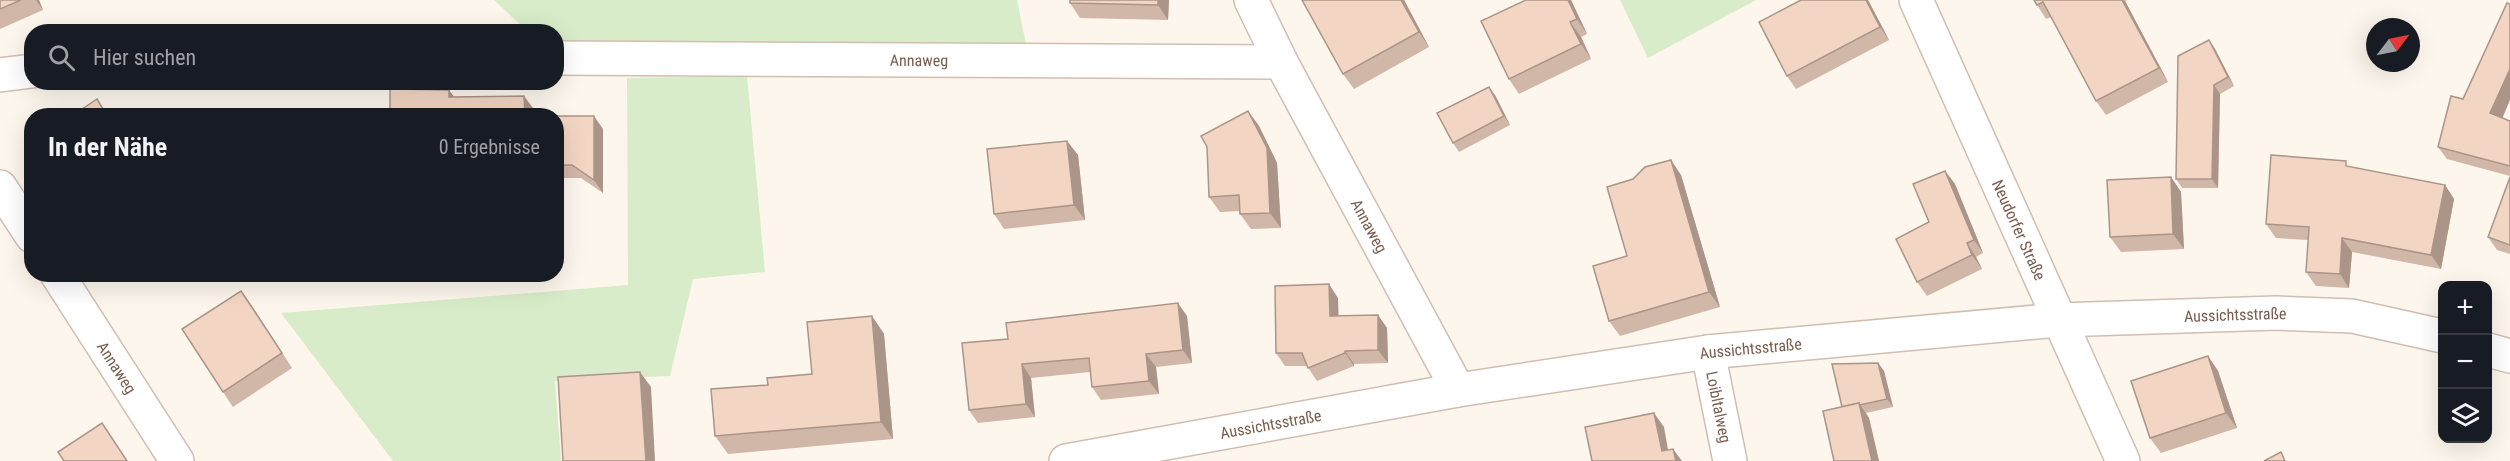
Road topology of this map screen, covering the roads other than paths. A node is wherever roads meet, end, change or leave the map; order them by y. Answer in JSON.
{"nodes":[{"id":1,"x":1251,"y":0,"type":"edge"},
{"id":2,"x":1916,"y":0,"type":"edge"},
{"id":3,"x":564,"y":58,"type":"edge"},
{"id":4,"x":1281,"y":62,"type":"junction"},
{"id":5,"x":24,"y":72,"type":"edge"},
{"id":6,"x":0,"y":75,"type":"edge"},
{"id":7,"x":0,"y":187,"type":"edge"},
{"id":8,"x":24,"y":224,"type":"edge"},
{"id":9,"x":62,"y":282,"type":"edge"},
{"id":10,"x":2058,"y":320,"type":"junction"},
{"id":11,"x":2438,"y":335,"type":"edge"},
{"id":12,"x":2492,"y":351,"type":"edge"},
{"id":13,"x":1708,"y":352,"type":"junction"},
{"id":14,"x":2510,"y":356,"type":"edge"},
{"id":15,"x":1458,"y":390,"type":"junction"},
{"id":16,"x":1157,"y":454,"type":"edge"},
{"id":17,"x":177,"y":461,"type":"edge"},
{"id":18,"x":1066,"y":461,"type":"edge"},
{"id":19,"x":1730,"y":461,"type":"edge"},
{"id":20,"x":2122,"y":461,"type":"edge"}],
"edges":[{"from":1,"to":4,"type":"street","name":"Annaweg"},
{"from":2,"to":10,"type":"street","name":"Neudorfer Straße"},
{"from":3,"to":4,"type":"street","name":"Annaweg"},
{"from":4,"to":15,"type":"street","name":"Annaweg"},
{"from":5,"to":6,"type":"street"},
{"from":7,"to":8,"type":"street"},
{"from":9,"to":17,"type":"street","name":"Annaweg"},
{"from":10,"to":11,"type":"street","name":"Aussichtsstraße"},
{"from":10,"to":13,"type":"street","name":"Aussichtsstraße"},
{"from":10,"to":20,"type":"street","name":"Neudorfer Straße"},
{"from":12,"to":14,"type":"street"},
{"from":13,"to":15,"type":"street","name":"Aussichtsstraße"},
{"from":13,"to":19,"type":"street","name":"Loibltalweg"},
{"from":15,"to":16,"type":"street","name":"Aussichtsstraße"},
{"from":16,"to":18,"type":"street","name":"Aussichtsstraße"}]}
